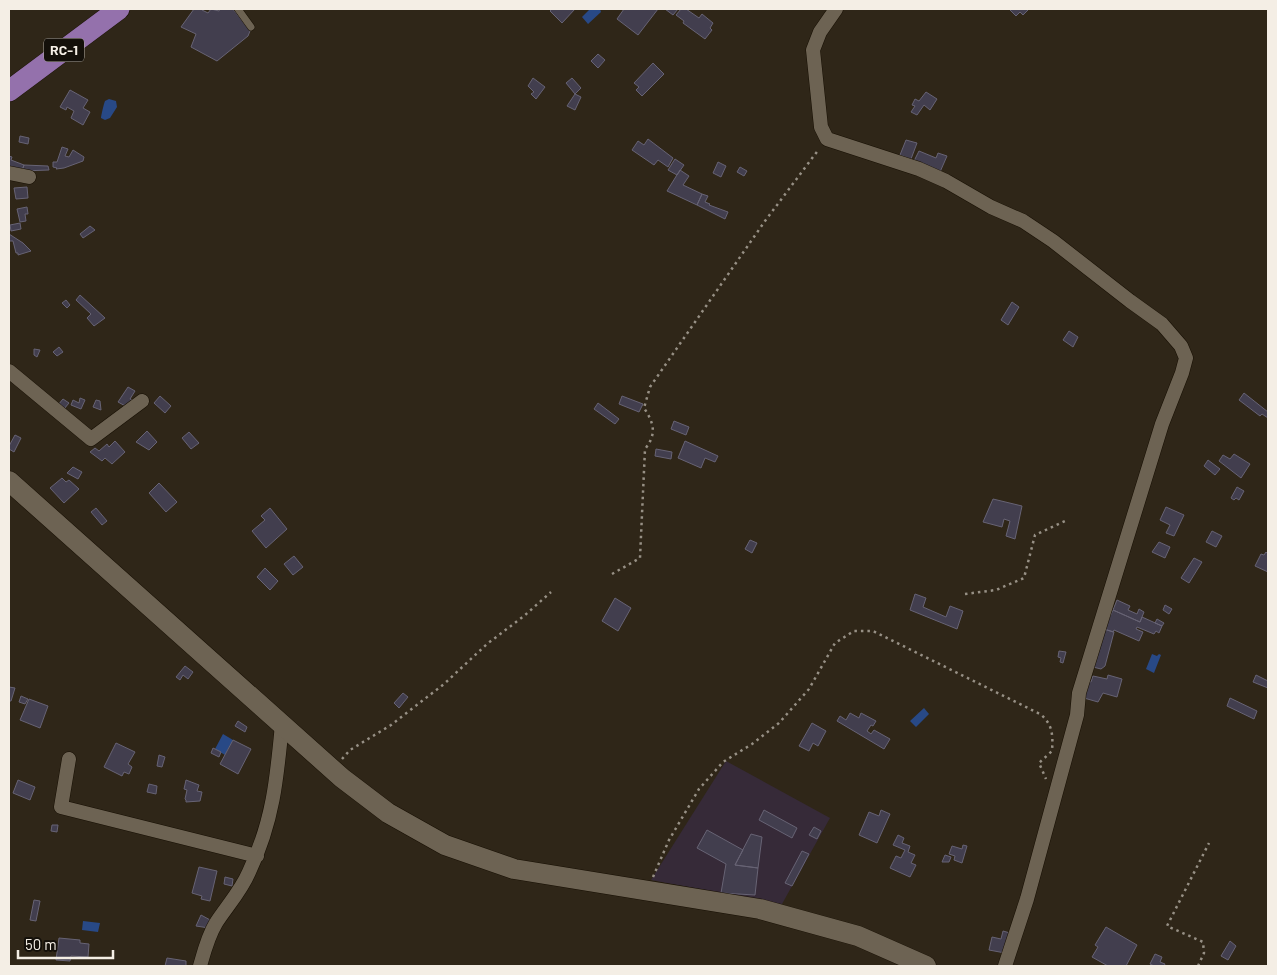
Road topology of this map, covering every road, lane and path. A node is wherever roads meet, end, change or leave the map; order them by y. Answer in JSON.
{"nodes":[{"id":1,"x":119,"y":9,"type":"edge"},
{"id":2,"x":238,"y":9,"type":"edge"},
{"id":3,"x":836,"y":9,"type":"edge"},
{"id":4,"x":251,"y":27,"type":"dead end"},
{"id":5,"x":9,"y":91,"type":"edge"},
{"id":6,"x":827,"y":139,"type":"junction"},
{"id":7,"x":9,"y":173,"type":"edge"},
{"id":8,"x":29,"y":177,"type":"dead end"},
{"id":9,"x":9,"y":371,"type":"edge"},
{"id":10,"x":142,"y":401,"type":"dead end"},
{"id":11,"x":9,"y":481,"type":"edge"},
{"id":12,"x":1064,"y":521,"type":"dead end"},
{"id":13,"x":612,"y":574,"type":"dead end"},
{"id":14,"x":551,"y":592,"type":"dead end"},
{"id":15,"x":965,"y":594,"type":"dead end"},
{"id":16,"x":282,"y":724,"type":"junction"},
{"id":17,"x":69,"y":759,"type":"dead end"},
{"id":18,"x":332,"y":769,"type":"junction"},
{"id":19,"x":1054,"y":798,"type":"junction"},
{"id":20,"x":1208,"y":843,"type":"dead end"},
{"id":21,"x":256,"y":856,"type":"junction"},
{"id":22,"x":647,"y":891,"type":"junction"},
{"id":23,"x":200,"y":966,"type":"edge"},
{"id":24,"x":926,"y":966,"type":"edge"},
{"id":25,"x":1005,"y":966,"type":"edge"},
{"id":26,"x":1198,"y":966,"type":"edge"}],
"edges":[{"from":1,"to":5,"type":"main road","number":"RC-1"},
{"from":2,"to":4,"type":"lane"},
{"from":3,"to":6,"type":"street"},
{"from":6,"to":13,"type":"path"},
{"from":6,"to":19,"type":"street"},
{"from":7,"to":8,"type":"street"},
{"from":9,"to":10,"type":"street"},
{"from":11,"to":16,"type":"street"},
{"from":12,"to":15,"type":"path"},
{"from":14,"to":18,"type":"path"},
{"from":16,"to":18,"type":"street"},
{"from":16,"to":21,"type":"street"},
{"from":17,"to":21,"type":"street"},
{"from":18,"to":22,"type":"street"},
{"from":19,"to":22,"type":"path"},
{"from":19,"to":25,"type":"street"},
{"from":20,"to":26,"type":"path"},
{"from":21,"to":23,"type":"street"},
{"from":22,"to":24,"type":"street"}]}
